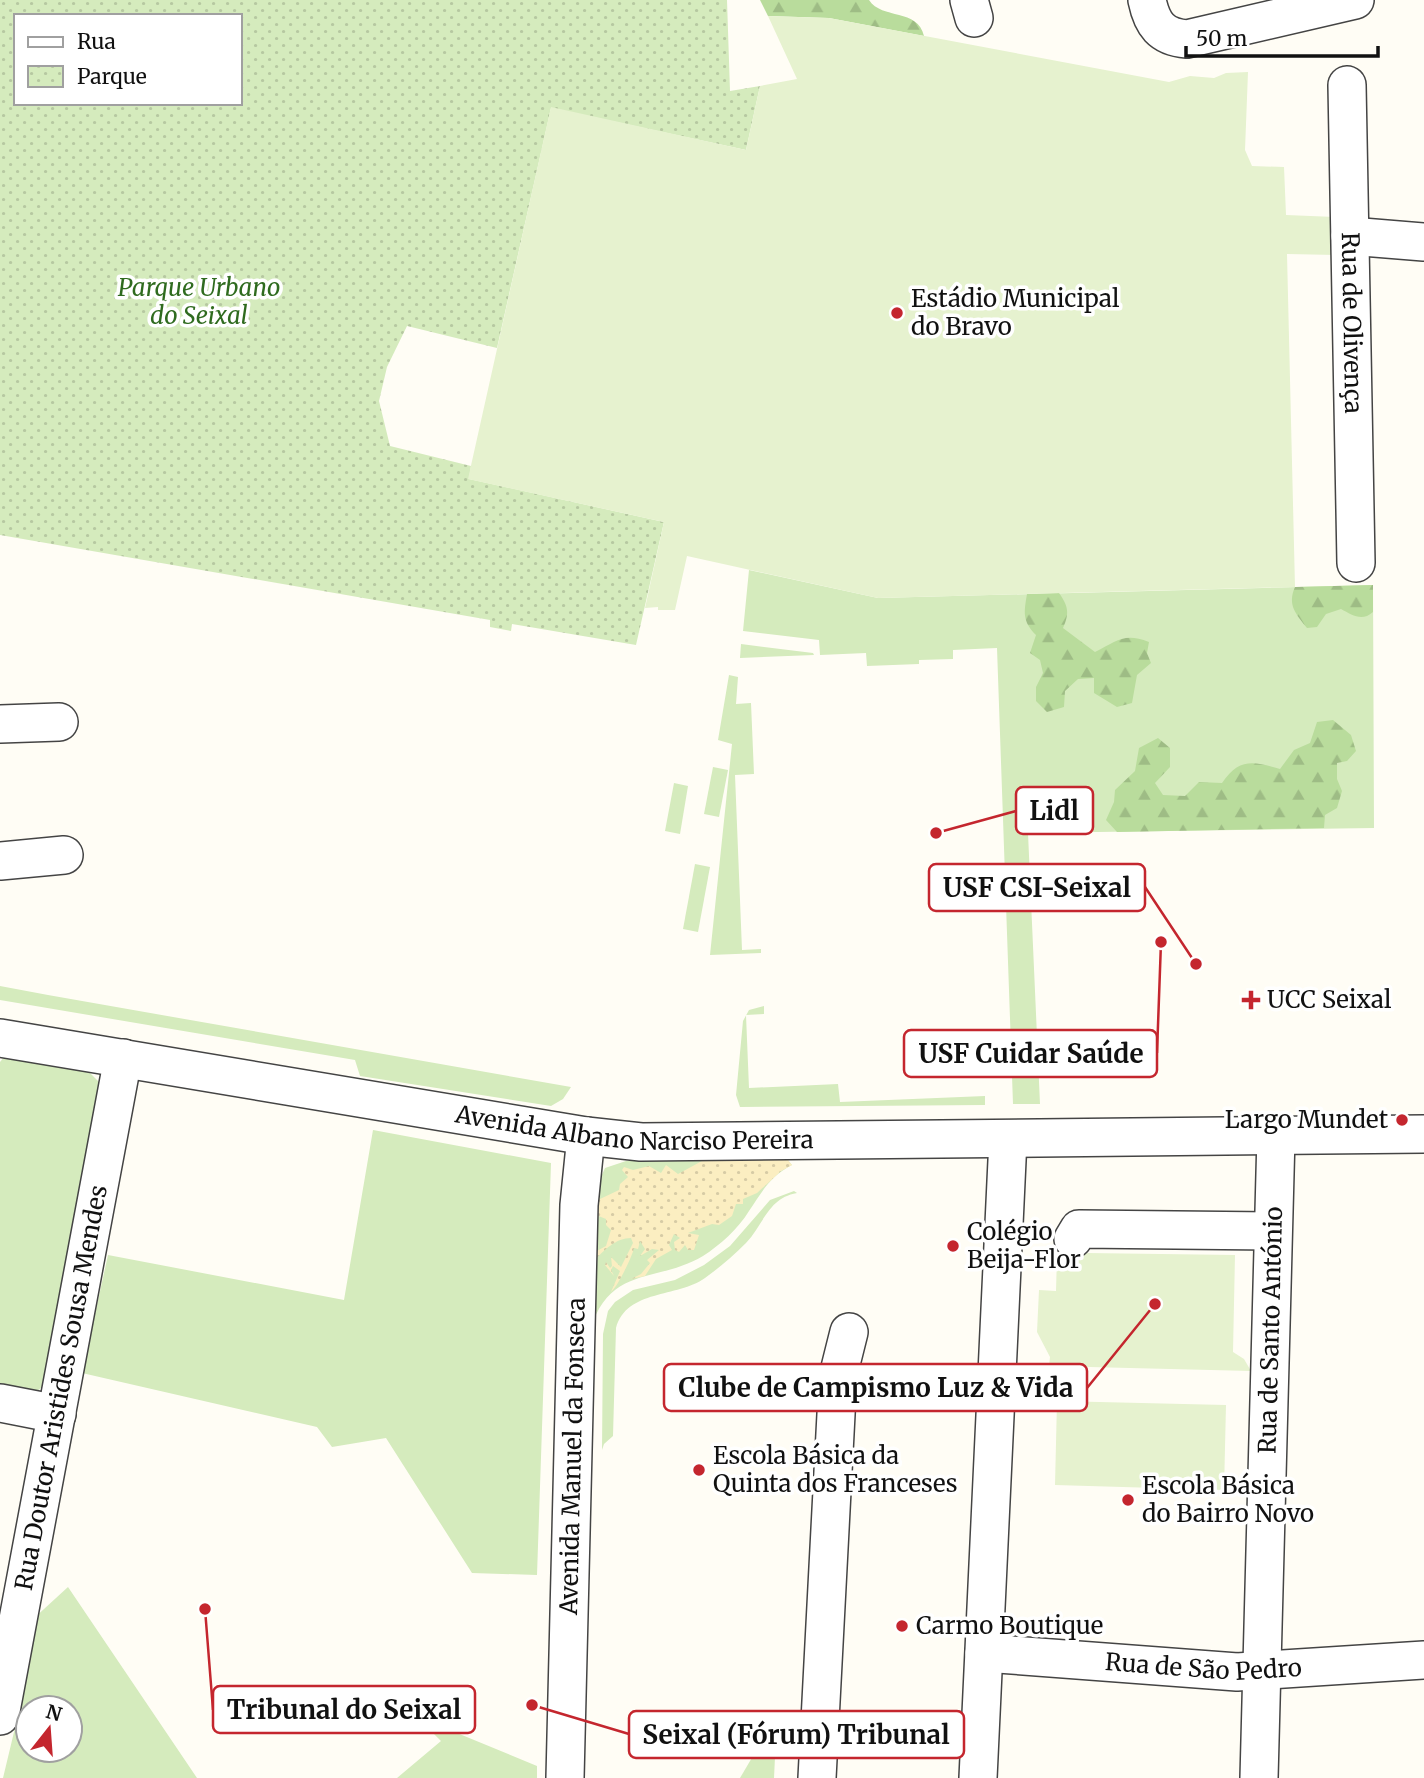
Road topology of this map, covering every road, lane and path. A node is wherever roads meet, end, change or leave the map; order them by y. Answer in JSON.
{"nodes":[{"id":1,"x":1147,"y":0,"type":"edge"},
{"id":2,"x":1354,"y":0,"type":"edge"},
{"id":3,"x":1347,"y":85,"type":"dead end"},
{"id":4,"x":1350,"y":236,"type":"junction"},
{"id":5,"x":1424,"y":242,"type":"edge"},
{"id":6,"x":1356,"y":563,"type":"dead end"},
{"id":7,"x":59,"y":722,"type":"dead end"},
{"id":8,"x":0,"y":724,"type":"edge"},
{"id":9,"x":64,"y":855,"type":"dead end"},
{"id":10,"x":0,"y":861,"type":"edge"},
{"id":11,"x":0,"y":1038,"type":"edge"},
{"id":12,"x":123,"y":1058,"type":"junction"},
{"id":13,"x":1424,"y":1134,"type":"edge"},
{"id":14,"x":586,"y":1136,"type":"junction"},
{"id":15,"x":1276,"y":1136,"type":"junction"},
{"id":16,"x":1008,"y":1139,"type":"junction"},
{"id":17,"x":1272,"y":1231,"type":"junction"},
{"id":18,"x":1073,"y":1239,"type":"dead end"},
{"id":19,"x":849,"y":1332,"type":"dead end"},
{"id":20,"x":0,"y":1403,"type":"edge"},
{"id":21,"x":57,"y":1414,"type":"junction"},
{"id":22,"x":984,"y":1653,"type":"junction"},
{"id":23,"x":1424,"y":1660,"type":"edge"},
{"id":24,"x":1261,"y":1671,"type":"junction"},
{"id":25,"x":0,"y":1716,"type":"edge"},
{"id":26,"x":565,"y":1778,"type":"edge"},
{"id":27,"x":817,"y":1778,"type":"edge"},
{"id":28,"x":978,"y":1778,"type":"edge"},
{"id":29,"x":1259,"y":1778,"type":"edge"}],
"edges":[{"from":1,"to":2,"type":"street"},
{"from":3,"to":4,"type":"street","name":"Rua de Olivença"},
{"from":4,"to":5,"type":"street"},
{"from":4,"to":6,"type":"street","name":"Rua de Olivença"},
{"from":7,"to":8,"type":"street"},
{"from":9,"to":10,"type":"street"},
{"from":11,"to":12,"type":"street","name":"Avenida Albano Narciso Pereira"},
{"from":12,"to":14,"type":"street","name":"Avenida Albano Narciso Pereira"},
{"from":12,"to":21,"type":"street","name":"Rua Doutor Aristides Sousa Mendes"},
{"from":13,"to":15,"type":"street","name":"Avenida Albano Narciso Pereira"},
{"from":14,"to":16,"type":"street","name":"Avenida Albano Narciso Pereira"},
{"from":14,"to":26,"type":"street","name":"Avenida Manuel da Fonseca"},
{"from":15,"to":16,"type":"street","name":"Avenida Albano Narciso Pereira"},
{"from":15,"to":17,"type":"street","name":"Rua de Santo António"},
{"from":16,"to":22,"type":"street"},
{"from":17,"to":18,"type":"street"},
{"from":17,"to":24,"type":"street","name":"Rua de Santo António"},
{"from":19,"to":27,"type":"street"},
{"from":20,"to":21,"type":"street"},
{"from":21,"to":25,"type":"street","name":"Rua Doutor Aristides Sousa Mendes"},
{"from":22,"to":24,"type":"street","name":"Rua de São Pedro"},
{"from":22,"to":28,"type":"street"},
{"from":23,"to":24,"type":"street","name":"Rua de São Pedro"},
{"from":24,"to":29,"type":"street","name":"Rua de Santo António"}]}
